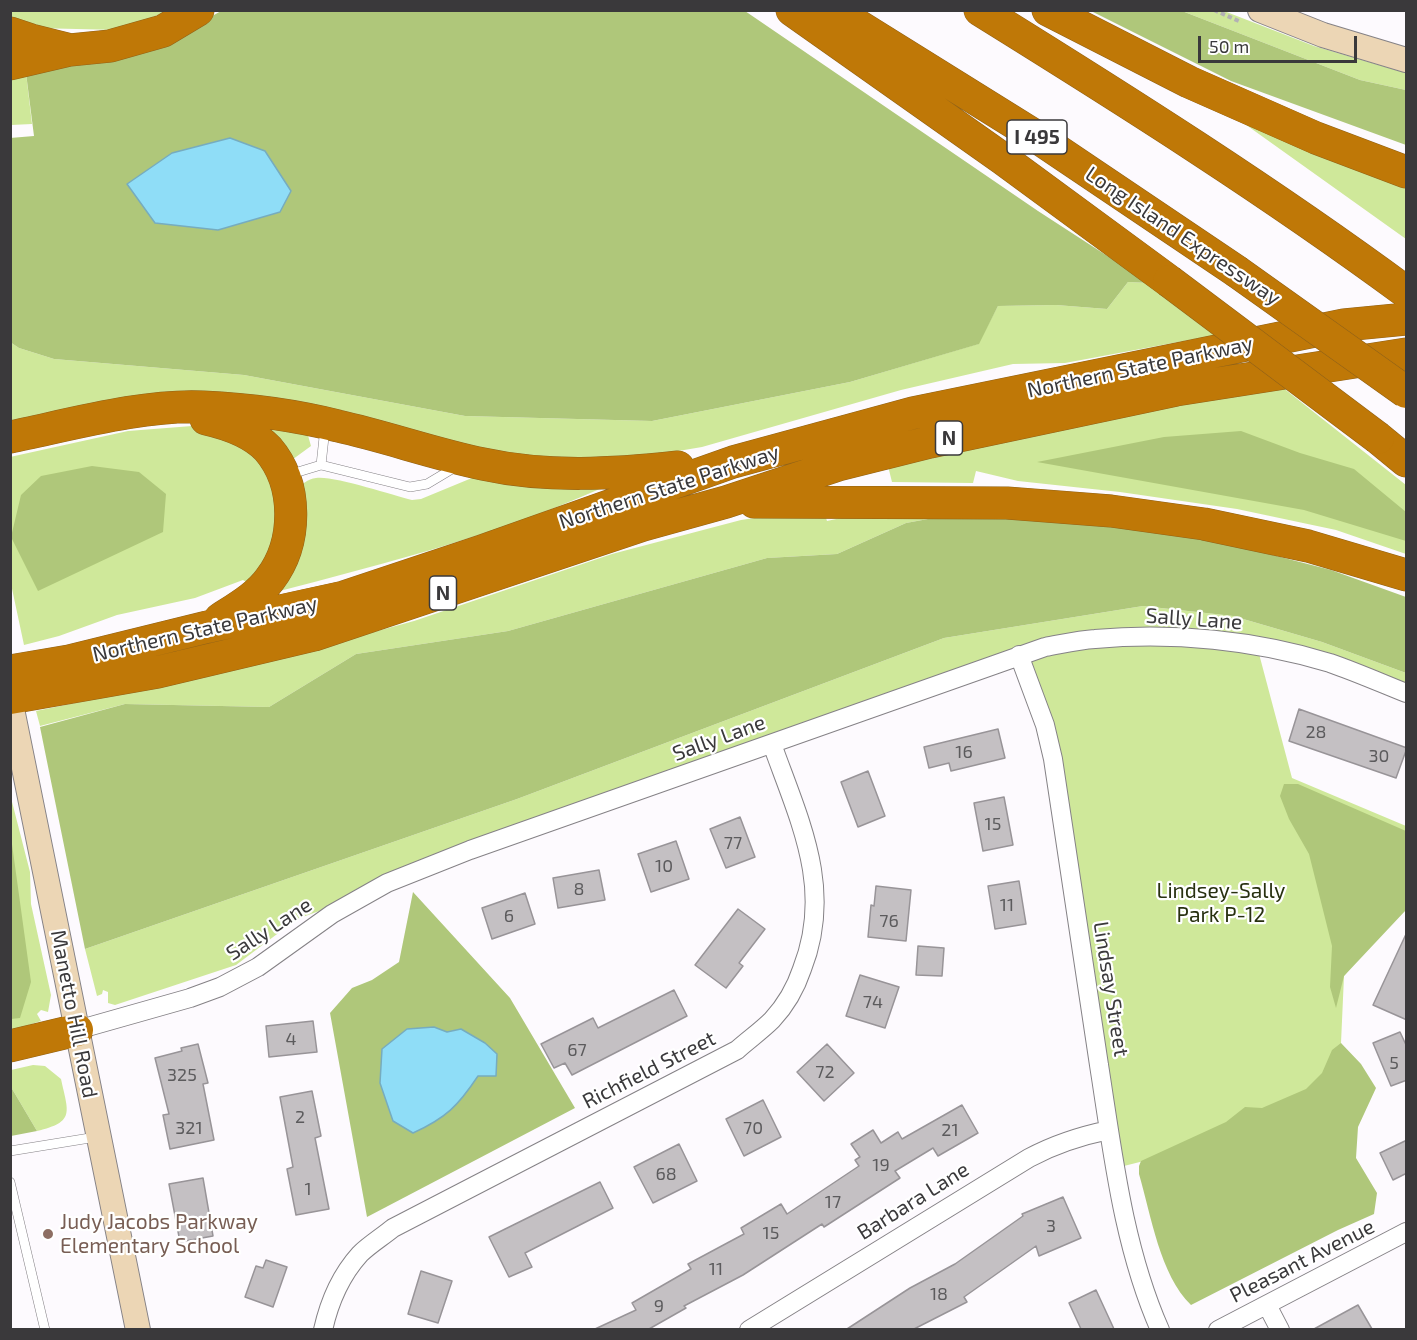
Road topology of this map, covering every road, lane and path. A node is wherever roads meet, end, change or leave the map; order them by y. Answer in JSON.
{"nodes":[{"id":1,"x":198,"y":10,"type":"edge"},
{"id":2,"x":792,"y":10,"type":"edge"},
{"id":3,"x":833,"y":10,"type":"edge"},
{"id":4,"x":980,"y":10,"type":"edge"},
{"id":5,"x":1048,"y":10,"type":"edge"},
{"id":6,"x":1260,"y":10,"type":"edge"},
{"id":7,"x":10,"y":33,"type":"edge"},
{"id":8,"x":70,"y":50,"type":"junction"},
{"id":9,"x":1407,"y":60,"type":"edge"},
{"id":10,"x":10,"y":64,"type":"edge"},
{"id":11,"x":1407,"y":172,"type":"edge"},
{"id":12,"x":1407,"y":292,"type":"edge"},
{"id":13,"x":1407,"y":319,"type":"edge"},
{"id":14,"x":1407,"y":354,"type":"edge"},
{"id":15,"x":1407,"y":392,"type":"edge"},
{"id":16,"x":326,"y":423,"type":"junction"},
{"id":17,"x":10,"y":437,"type":"edge"},
{"id":18,"x":10,"y":448,"type":"edge"},
{"id":19,"x":467,"y":460,"type":"junction"},
{"id":20,"x":1407,"y":461,"type":"edge"},
{"id":21,"x":733,"y":462,"type":"junction"},
{"id":22,"x":321,"y":465,"type":"junction"},
{"id":23,"x":283,"y":476,"type":"junction"},
{"id":24,"x":726,"y":502,"type":"junction"},
{"id":25,"x":1407,"y":575,"type":"edge"},
{"id":26,"x":207,"y":627,"type":"junction"},
{"id":27,"x":1019,"y":655,"type":"junction"},
{"id":28,"x":10,"y":671,"type":"edge"},
{"id":29,"x":1407,"y":693,"type":"edge"},
{"id":30,"x":10,"y":699,"type":"edge"},
{"id":31,"x":772,"y":744,"type":"junction"},
{"id":32,"x":77,"y":1030,"type":"junction"},
{"id":33,"x":10,"y":1046,"type":"edge"},
{"id":34,"x":1109,"y":1131,"type":"junction"},
{"id":35,"x":99,"y":1137,"type":"junction"},
{"id":36,"x":10,"y":1151,"type":"edge"},
{"id":37,"x":10,"y":1182,"type":"edge"},
{"id":38,"x":1407,"y":1232,"type":"edge"},
{"id":39,"x":1267,"y":1305,"type":"junction"},
{"id":40,"x":45,"y":1329,"type":"edge"},
{"id":41,"x":138,"y":1329,"type":"edge"},
{"id":42,"x":323,"y":1329,"type":"edge"},
{"id":43,"x":749,"y":1329,"type":"edge"},
{"id":44,"x":1160,"y":1329,"type":"edge"},
{"id":45,"x":1218,"y":1329,"type":"edge"},
{"id":46,"x":1280,"y":1329,"type":"edge"}],
"edges":[{"from":1,"to":8,"type":"highway"},
{"from":2,"to":20,"type":"highway","bridge":true},
{"from":3,"to":15,"type":"highway","name":"Long Island Expressway","number":"I 495","bridge":true},
{"from":4,"to":12,"type":"highway"},
{"from":5,"to":11,"type":"highway"},
{"from":6,"to":9,"type":"main road"},
{"from":7,"to":8,"type":"highway"},
{"from":8,"to":10,"type":"highway"},
{"from":13,"to":21,"type":"highway","name":"Northern State Parkway","number":"N"},
{"from":14,"to":24,"type":"highway","name":"Northern State Parkway","number":"N"},
{"from":16,"to":17,"type":"highway"},
{"from":16,"to":19,"type":"highway"},
{"from":16,"to":22,"type":"lane"},
{"from":18,"to":23,"type":"highway"},
{"from":19,"to":21,"type":"highway"},
{"from":19,"to":22,"type":"lane"},
{"from":21,"to":26,"type":"highway","name":"Northern State Parkway","number":"N"},
{"from":22,"to":23,"type":"lane"},
{"from":23,"to":26,"type":"highway"},
{"from":24,"to":25,"type":"highway"},
{"from":24,"to":30,"type":"highway","name":"Northern State Parkway","number":"N"},
{"from":26,"to":28,"type":"highway","name":"Northern State Parkway","number":"N"},
{"from":27,"to":29,"type":"street","name":"Sally Lane"},
{"from":27,"to":31,"type":"street","name":"Sally Lane"},
{"from":27,"to":34,"type":"street","name":"Lindsay Street"},
{"from":30,"to":32,"type":"main road","name":"Manetto Hill Road"},
{"from":31,"to":32,"type":"street","name":"Sally Lane"},
{"from":31,"to":42,"type":"street","name":"Richfield Street"},
{"from":32,"to":33,"type":"highway"},
{"from":32,"to":35,"type":"main road","name":"Manetto Hill Road"},
{"from":34,"to":43,"type":"street","name":"Barbara Lane"},
{"from":34,"to":44,"type":"street","name":"Lindsay Street"},
{"from":35,"to":36,"type":"lane"},
{"from":35,"to":41,"type":"main road","name":"Manetto Hill Road"},
{"from":37,"to":40,"type":"lane"},
{"from":38,"to":39,"type":"street","name":"Pleasant Avenue"},
{"from":39,"to":45,"type":"street","name":"Pleasant Avenue"},
{"from":39,"to":46,"type":"street"}]}
